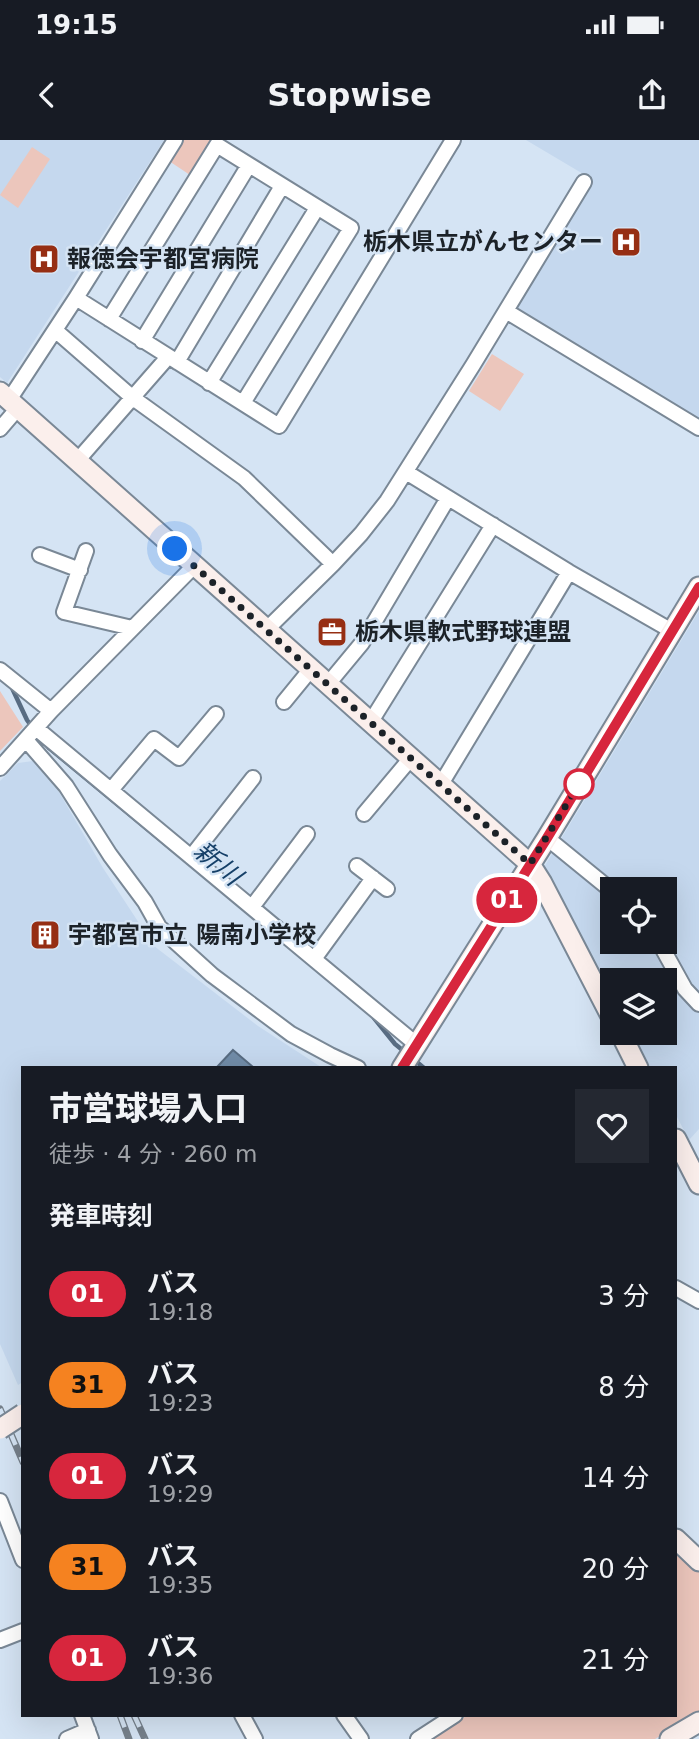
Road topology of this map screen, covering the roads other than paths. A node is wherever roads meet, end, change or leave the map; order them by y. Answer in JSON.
{"nodes":[{"id":1,"x":175,"y":140,"type":"edge"},
{"id":2,"x":453,"y":140,"type":"edge"},
{"id":3,"x":249,"y":165,"type":"junction"},
{"id":4,"x":584,"y":182,"type":"dead end"},
{"id":5,"x":282,"y":186,"type":"junction"},
{"id":6,"x":317,"y":208,"type":"junction"},
{"id":7,"x":76,"y":298,"type":"junction"},
{"id":8,"x":506,"y":311,"type":"junction"},
{"id":9,"x":109,"y":319,"type":"junction"},
{"id":10,"x":55,"y":330,"type":"junction"},
{"id":11,"x":142,"y":341,"type":"junction"},
{"id":12,"x":173,"y":359,"type":"junction"},
{"id":13,"x":209,"y":383,"type":"junction"},
{"id":14,"x":133,"y":398,"type":"junction"},
{"id":15,"x":9,"y":400,"type":"edge"},
{"id":16,"x":243,"y":403,"type":"junction"},
{"id":17,"x":699,"y":428,"type":"edge"},
{"id":18,"x":0,"y":429,"type":"edge"},
{"id":19,"x":77,"y":461,"type":"junction"},
{"id":20,"x":406,"y":472,"type":"junction"},
{"id":21,"x":448,"y":498,"type":"junction"},
{"id":22,"x":493,"y":525,"type":"junction"},
{"id":23,"x":86,"y":551,"type":"dead end"},
{"id":24,"x":40,"y":555,"type":"dead end"},
{"id":25,"x":333,"y":564,"type":"junction"},
{"id":26,"x":194,"y":566,"type":"junction"},
{"id":27,"x":79,"y":569,"type":"junction"},
{"id":28,"x":569,"y":572,"type":"junction"},
{"id":29,"x":699,"y":587,"type":"edge"},
{"id":30,"x":132,"y":628,"type":"junction"},
{"id":31,"x":267,"y":629,"type":"junction"},
{"id":32,"x":672,"y":631,"type":"junction"},
{"id":33,"x":312,"y":669,"type":"junction"},
{"id":34,"x":0,"y":670,"type":"edge"},
{"id":35,"x":328,"y":684,"type":"junction"},
{"id":36,"x":284,"y":702,"type":"dead end"},
{"id":37,"x":51,"y":712,"type":"junction"},
{"id":38,"x":216,"y":714,"type":"dead end"},
{"id":39,"x":370,"y":723,"type":"junction"},
{"id":40,"x":36,"y":728,"type":"junction"},
{"id":41,"x":26,"y":740,"type":"junction"},
{"id":42,"x":411,"y":758,"type":"junction"},
{"id":43,"x":0,"y":768,"type":"edge"},
{"id":44,"x":253,"y":778,"type":"dead end"},
{"id":45,"x":441,"y":784,"type":"junction"},
{"id":46,"x":111,"y":790,"type":"junction"},
{"id":47,"x":364,"y":814,"type":"dead end"},
{"id":48,"x":307,"y":834,"type":"dead end"},
{"id":49,"x":547,"y":838,"type":"junction"},
{"id":50,"x":191,"y":857,"type":"junction"},
{"id":51,"x":530,"y":864,"type":"junction"},
{"id":52,"x":357,"y":866,"type":"dead end"},
{"id":53,"x":373,"y":878,"type":"junction"},
{"id":54,"x":600,"y":881,"type":"edge"},
{"id":55,"x":387,"y":889,"type":"dead end"},
{"id":56,"x":252,"y":907,"type":"junction"},
{"id":57,"x":666,"y":954,"type":"edge"},
{"id":58,"x":314,"y":959,"type":"junction"},
{"id":59,"x":600,"y":995,"type":"edge"},
{"id":60,"x":699,"y":1004,"type":"edge"},
{"id":61,"x":416,"y":1044,"type":"junction"},
{"id":62,"x":626,"y":1045,"type":"edge"},
{"id":63,"x":354,"y":1066,"type":"edge"},
{"id":64,"x":405,"y":1066,"type":"edge"},
{"id":65,"x":637,"y":1066,"type":"edge"},
{"id":66,"x":677,"y":1141,"type":"edge"},
{"id":67,"x":699,"y":1184,"type":"edge"},
{"id":68,"x":677,"y":1289,"type":"edge"},
{"id":69,"x":699,"y":1301,"type":"edge"},
{"id":70,"x":21,"y":1414,"type":"edge"},
{"id":71,"x":0,"y":1429,"type":"edge"},
{"id":72,"x":0,"y":1501,"type":"edge"},
{"id":73,"x":677,"y":1539,"type":"edge"},
{"id":74,"x":21,"y":1555,"type":"edge"},
{"id":75,"x":699,"y":1561,"type":"edge"},
{"id":76,"x":21,"y":1632,"type":"edge"},
{"id":77,"x":0,"y":1640,"type":"edge"},
{"id":78,"x":83,"y":1717,"type":"edge"},
{"id":79,"x":243,"y":1717,"type":"edge"},
{"id":80,"x":345,"y":1717,"type":"edge"},
{"id":81,"x":453,"y":1717,"type":"edge"},
{"id":82,"x":699,"y":1722,"type":"edge"},
{"id":83,"x":90,"y":1734,"type":"edge"},
{"id":84,"x":67,"y":1739,"type":"edge"},
{"id":85,"x":255,"y":1739,"type":"edge"},
{"id":86,"x":361,"y":1739,"type":"edge"},
{"id":87,"x":418,"y":1739,"type":"edge"},
{"id":88,"x":670,"y":1739,"type":"edge"}],
"edges":[{"from":1,"to":7,"type":"street"},
{"from":2,"to":16,"type":"street"},
{"from":3,"to":5,"type":"street"},
{"from":3,"to":9,"type":"street"},
{"from":3,"to":11,"type":"street"},
{"from":4,"to":8,"type":"street"},
{"from":5,"to":6,"type":"street"},
{"from":5,"to":12,"type":"street"},
{"from":6,"to":13,"type":"street"},
{"from":6,"to":16,"type":"street"},
{"from":7,"to":9,"type":"street"},
{"from":7,"to":10,"type":"street"},
{"from":8,"to":17,"type":"street"},
{"from":8,"to":20,"type":"street"},
{"from":9,"to":11,"type":"street"},
{"from":10,"to":14,"type":"street"},
{"from":10,"to":15,"type":"street"},
{"from":11,"to":12,"type":"street"},
{"from":12,"to":13,"type":"street"},
{"from":12,"to":14,"type":"street"},
{"from":13,"to":16,"type":"street"},
{"from":14,"to":19,"type":"street"},
{"from":14,"to":25,"type":"street"},
{"from":15,"to":18,"type":"street"},
{"from":15,"to":19,"type":"street"},
{"from":19,"to":26,"type":"street"},
{"from":20,"to":21,"type":"street"},
{"from":20,"to":25,"type":"street"},
{"from":21,"to":22,"type":"street"},
{"from":21,"to":35,"type":"street"},
{"from":22,"to":28,"type":"street"},
{"from":22,"to":39,"type":"street"},
{"from":23,"to":27,"type":"street"},
{"from":24,"to":27,"type":"street"},
{"from":25,"to":31,"type":"street"},
{"from":26,"to":30,"type":"street"},
{"from":26,"to":31,"type":"street"},
{"from":27,"to":30,"type":"street"},
{"from":28,"to":32,"type":"street"},
{"from":28,"to":45,"type":"street"},
{"from":29,"to":32,"type":"street"},
{"from":30,"to":37,"type":"street"},
{"from":31,"to":33,"type":"street"},
{"from":32,"to":49,"type":"street"},
{"from":33,"to":35,"type":"street"},
{"from":33,"to":36,"type":"street"},
{"from":34,"to":37,"type":"street"},
{"from":35,"to":39,"type":"street"},
{"from":37,"to":40,"type":"street"},
{"from":38,"to":46,"type":"street"},
{"from":39,"to":42,"type":"street"},
{"from":40,"to":41,"type":"street"},
{"from":40,"to":46,"type":"street"},
{"from":41,"to":43,"type":"street"},
{"from":41,"to":63,"type":"street"},
{"from":42,"to":45,"type":"street"},
{"from":42,"to":47,"type":"street"},
{"from":44,"to":50,"type":"street"},
{"from":45,"to":51,"type":"street"},
{"from":46,"to":50,"type":"street"},
{"from":48,"to":56,"type":"street"},
{"from":49,"to":51,"type":"street"},
{"from":49,"to":54,"type":"street"},
{"from":50,"to":56,"type":"street"},
{"from":51,"to":59,"type":"street"},
{"from":51,"to":61,"type":"street"},
{"from":52,"to":53,"type":"street"},
{"from":53,"to":55,"type":"street"},
{"from":53,"to":58,"type":"street"},
{"from":56,"to":58,"type":"street"},
{"from":57,"to":60,"type":"street"},
{"from":58,"to":61,"type":"street"},
{"from":61,"to":64,"type":"street"},
{"from":62,"to":65,"type":"street"},
{"from":66,"to":67,"type":"street"},
{"from":68,"to":69,"type":"street"},
{"from":70,"to":71,"type":"street","bridge":true},
{"from":72,"to":74,"type":"street"},
{"from":73,"to":75,"type":"street"},
{"from":76,"to":77,"type":"street"},
{"from":78,"to":83,"type":"street"},
{"from":79,"to":85,"type":"street"},
{"from":80,"to":86,"type":"street"},
{"from":81,"to":87,"type":"street"},
{"from":82,"to":88,"type":"street"},
{"from":83,"to":84,"type":"street"}]}
